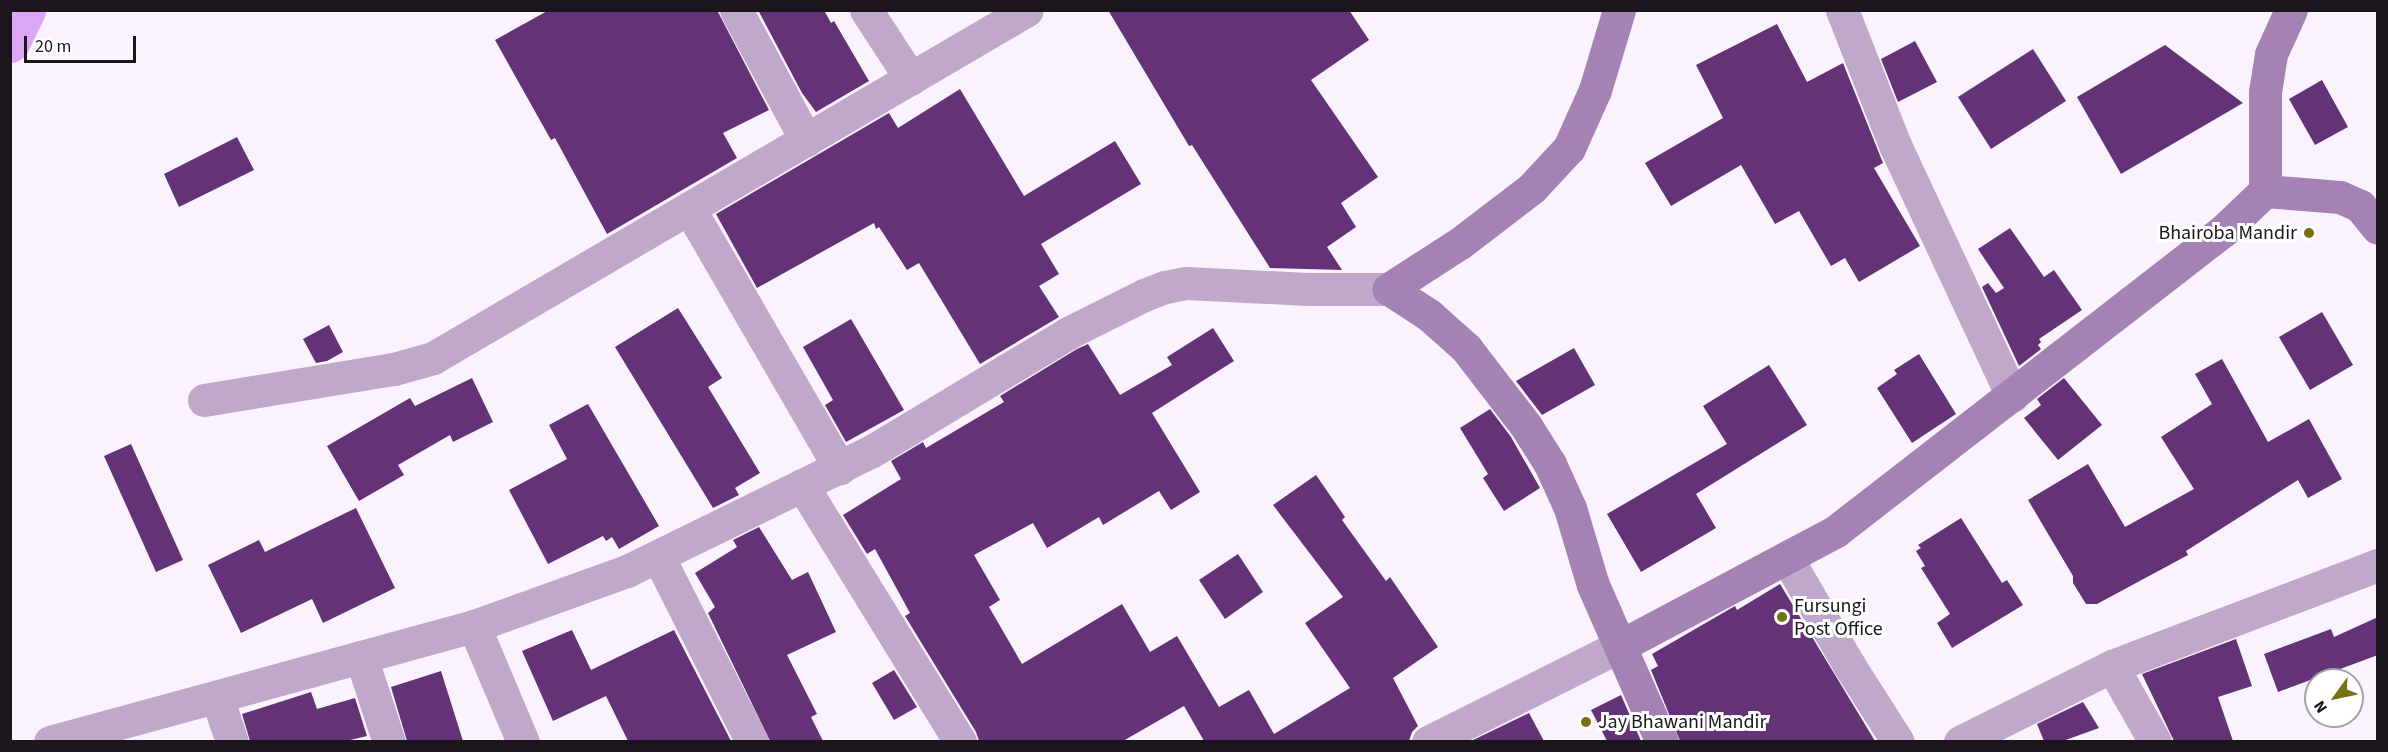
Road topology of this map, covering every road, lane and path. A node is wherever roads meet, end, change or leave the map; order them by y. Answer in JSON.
{"nodes":[{"id":1,"x":736,"y":10,"type":"edge"},
{"id":2,"x":866,"y":10,"type":"edge"},
{"id":3,"x":1027,"y":10,"type":"edge"},
{"id":4,"x":1619,"y":10,"type":"edge"},
{"id":5,"x":1842,"y":10,"type":"edge"},
{"id":6,"x":2282,"y":15,"type":"edge"},
{"id":7,"x":911,"y":79,"type":"junction"},
{"id":8,"x":806,"y":140,"type":"junction"},
{"id":9,"x":2265,"y":191,"type":"junction"},
{"id":10,"x":689,"y":208,"type":"junction"},
{"id":11,"x":2378,"y":228,"type":"edge"},
{"id":12,"x":1389,"y":289,"type":"junction"},
{"id":13,"x":2012,"y":396,"type":"junction"},
{"id":14,"x":204,"y":400,"type":"dead end"},
{"id":15,"x":840,"y":468,"type":"junction"},
{"id":16,"x":802,"y":485,"type":"junction"},
{"id":17,"x":658,"y":556,"type":"junction"},
{"id":18,"x":1787,"y":558,"type":"junction"},
{"id":19,"x":2378,"y":565,"type":"edge"},
{"id":20,"x":474,"y":626,"type":"junction"},
{"id":21,"x":1620,"y":646,"type":"junction"},
{"id":22,"x":361,"y":657,"type":"junction"},
{"id":23,"x":2112,"y":666,"type":"junction"},
{"id":24,"x":217,"y":697,"type":"junction"},
{"id":25,"x":59,"y":740,"type":"edge"},
{"id":26,"x":232,"y":741,"type":"edge"},
{"id":27,"x":389,"y":741,"type":"edge"},
{"id":28,"x":523,"y":741,"type":"edge"},
{"id":29,"x":752,"y":741,"type":"edge"},
{"id":30,"x":960,"y":741,"type":"edge"},
{"id":31,"x":1428,"y":741,"type":"edge"},
{"id":32,"x":1662,"y":741,"type":"edge"},
{"id":33,"x":1898,"y":741,"type":"edge"},
{"id":34,"x":1960,"y":741,"type":"edge"},
{"id":35,"x":2155,"y":741,"type":"edge"}],
"edges":[{"from":1,"to":8,"type":"street"},
{"from":2,"to":7,"type":"street"},
{"from":3,"to":7,"type":"street"},
{"from":4,"to":12,"type":"street"},
{"from":5,"to":13,"type":"street"},
{"from":6,"to":9,"type":"street"},
{"from":7,"to":8,"type":"street"},
{"from":8,"to":10,"type":"street"},
{"from":9,"to":11,"type":"street"},
{"from":9,"to":13,"type":"street"},
{"from":10,"to":14,"type":"street"},
{"from":10,"to":15,"type":"street"},
{"from":12,"to":15,"type":"street"},
{"from":12,"to":21,"type":"street"},
{"from":13,"to":18,"type":"street"},
{"from":15,"to":16,"type":"street"},
{"from":16,"to":17,"type":"street"},
{"from":16,"to":30,"type":"street"},
{"from":17,"to":20,"type":"street"},
{"from":17,"to":29,"type":"street"},
{"from":18,"to":21,"type":"street"},
{"from":18,"to":33,"type":"street"},
{"from":19,"to":23,"type":"street"},
{"from":20,"to":22,"type":"street"},
{"from":20,"to":28,"type":"street"},
{"from":21,"to":31,"type":"street"},
{"from":21,"to":32,"type":"street"},
{"from":22,"to":24,"type":"street"},
{"from":22,"to":27,"type":"street"},
{"from":23,"to":34,"type":"street"},
{"from":23,"to":35,"type":"street"},
{"from":24,"to":25,"type":"street"},
{"from":24,"to":26,"type":"street"}]}
